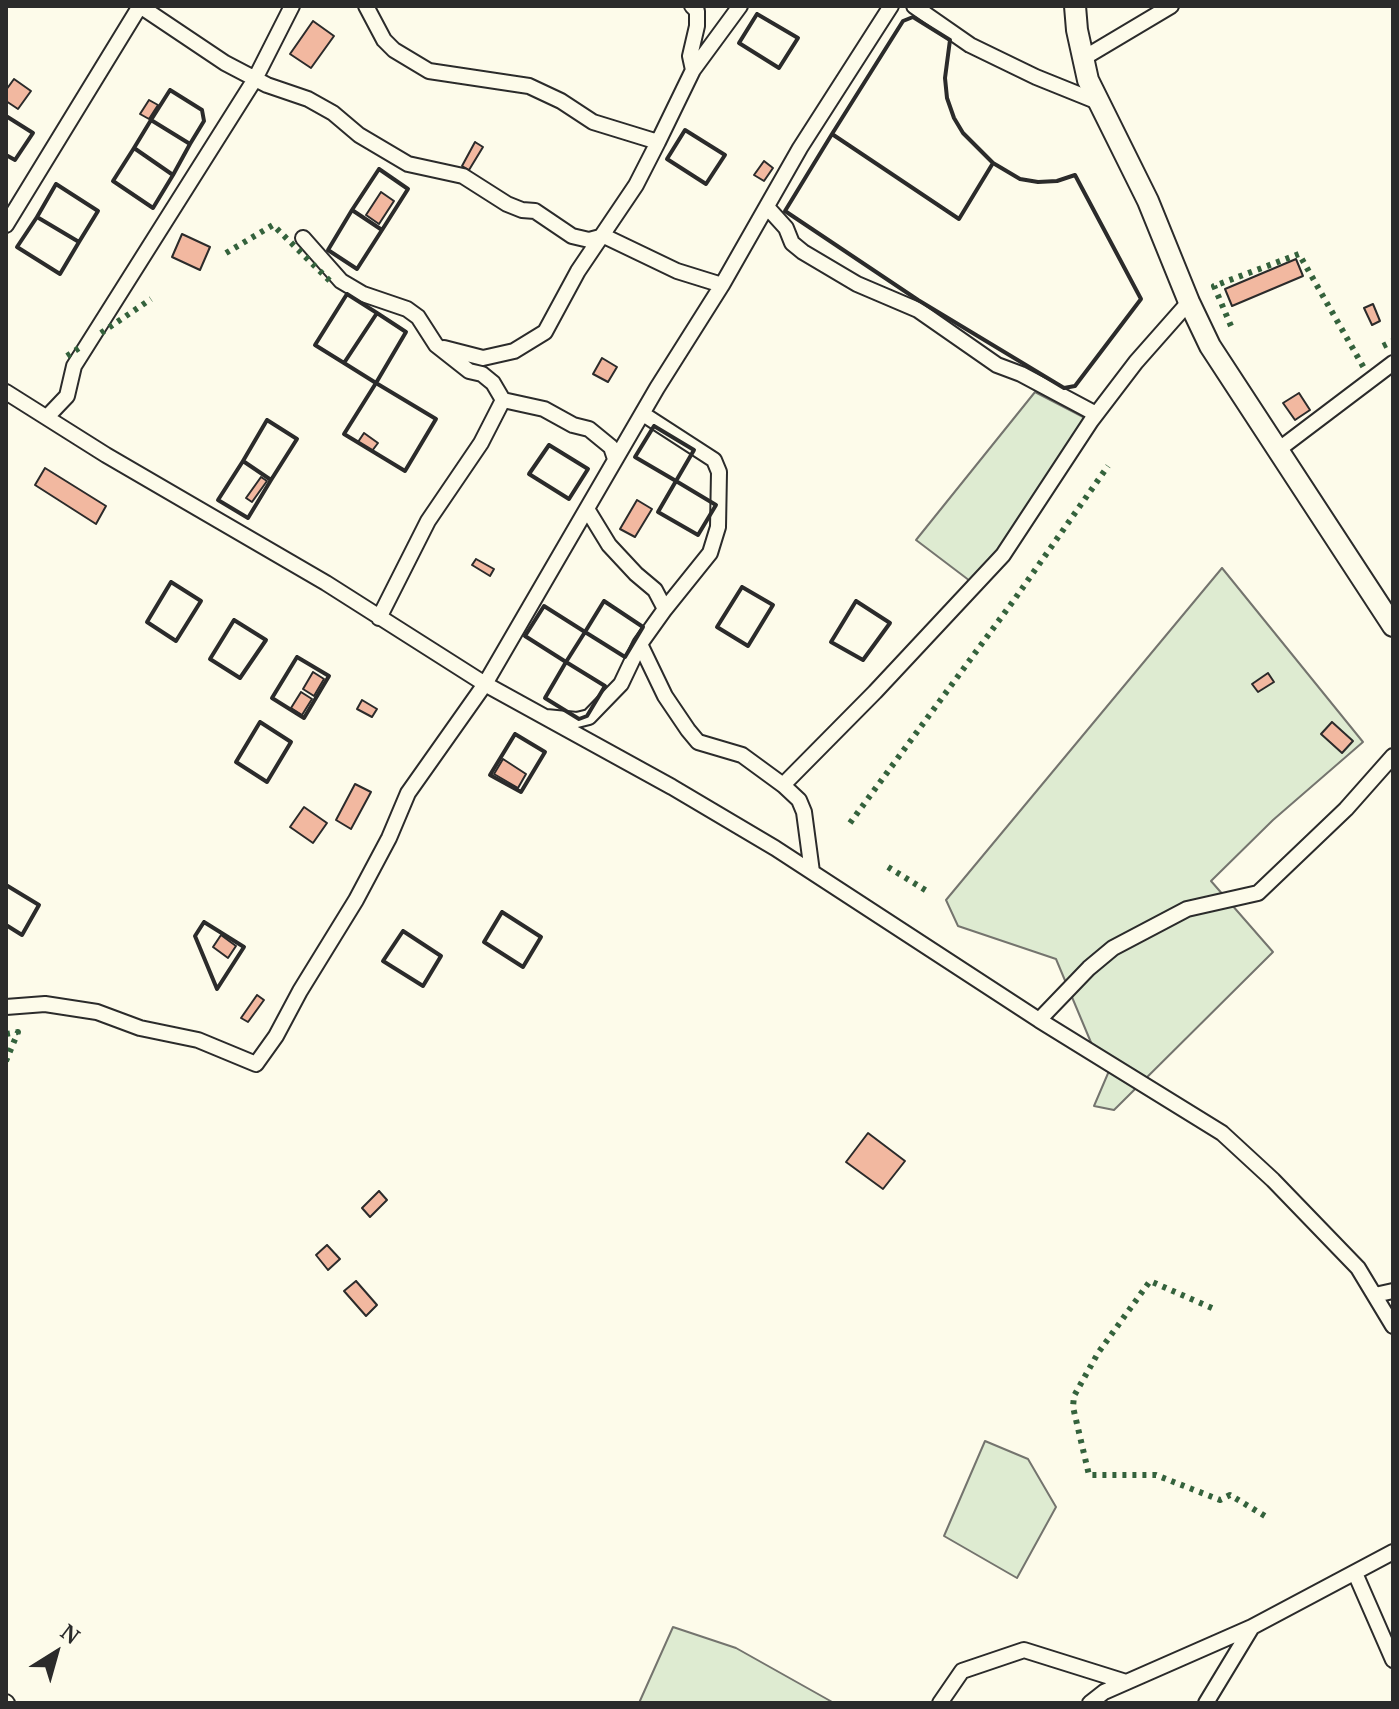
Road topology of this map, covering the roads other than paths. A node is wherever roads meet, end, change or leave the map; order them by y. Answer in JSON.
{"nodes":[{"id":1,"x":140,"y":6,"type":"edge"},
{"id":2,"x":292,"y":6,"type":"edge"},
{"id":3,"x":366,"y":6,"type":"edge"},
{"id":4,"x":692,"y":6,"type":"edge"},
{"id":5,"x":740,"y":6,"type":"edge"},
{"id":6,"x":891,"y":6,"type":"edge"},
{"id":7,"x":914,"y":6,"type":"edge"},
{"id":8,"x":1075,"y":6,"type":"edge"},
{"id":9,"x":1171,"y":6,"type":"edge"},
{"id":10,"x":1082,"y":59,"type":"junction"},
{"id":11,"x":693,"y":70,"type":"junction"},
{"id":12,"x":255,"y":79,"type":"junction"},
{"id":13,"x":1098,"y":102,"type":"junction"},
{"id":14,"x":658,"y":142,"type":"junction"},
{"id":15,"x":767,"y":207,"type":"junction"},
{"id":16,"x":6,"y":225,"type":"edge"},
{"id":17,"x":604,"y":236,"type":"junction"},
{"id":18,"x":303,"y":238,"type":"dead end"},
{"id":19,"x":722,"y":285,"type":"junction"},
{"id":20,"x":1189,"y":302,"type":"junction"},
{"id":21,"x":439,"y":348,"type":"junction"},
{"id":22,"x":1393,"y":363,"type":"edge"},
{"id":23,"x":6,"y":392,"type":"edge"},
{"id":24,"x":503,"y":400,"type":"junction"},
{"id":25,"x":643,"y":414,"type":"junction"},
{"id":26,"x":1096,"y":414,"type":"junction"},
{"id":27,"x":47,"y":417,"type":"junction"},
{"id":28,"x":1278,"y":450,"type":"junction"},
{"id":29,"x":615,"y":459,"type":"junction"},
{"id":30,"x":587,"y":509,"type":"junction"},
{"id":31,"x":665,"y":609,"type":"junction"},
{"id":32,"x":379,"y":618,"type":"junction"},
{"id":33,"x":1393,"y":626,"type":"edge"},
{"id":34,"x":640,"y":644,"type":"junction"},
{"id":35,"x":485,"y":684,"type":"junction"},
{"id":36,"x":542,"y":717,"type":"junction"},
{"id":37,"x":1393,"y":756,"type":"edge"},
{"id":38,"x":783,"y":785,"type":"junction"},
{"id":39,"x":812,"y":872,"type":"junction"},
{"id":40,"x":6,"y":1007,"type":"edge"},
{"id":41,"x":1039,"y":1020,"type":"junction"},
{"id":42,"x":1393,"y":1291,"type":"edge"},
{"id":43,"x":1375,"y":1295,"type":"junction"},
{"id":44,"x":1393,"y":1326,"type":"edge"},
{"id":45,"x":1393,"y":1552,"type":"edge"},
{"id":46,"x":1355,"y":1573,"type":"junction"},
{"id":47,"x":1252,"y":1627,"type":"junction"},
{"id":48,"x":1393,"y":1660,"type":"edge"},
{"id":49,"x":1126,"y":1682,"type":"junction"},
{"id":50,"x":940,"y":1703,"type":"edge"},
{"id":51,"x":1090,"y":1703,"type":"edge"},
{"id":52,"x":1206,"y":1703,"type":"edge"}],
"edges":[{"from":1,"to":12,"type":"street"},
{"from":1,"to":16,"type":"street"},
{"from":2,"to":12,"type":"street"},
{"from":3,"to":14,"type":"street"},
{"from":4,"to":11,"type":"street"},
{"from":5,"to":11,"type":"street"},
{"from":6,"to":15,"type":"street"},
{"from":7,"to":13,"type":"street"},
{"from":8,"to":10,"type":"street"},
{"from":9,"to":10,"type":"street"},
{"from":10,"to":13,"type":"street"},
{"from":11,"to":14,"type":"street"},
{"from":12,"to":17,"type":"street"},
{"from":12,"to":27,"type":"street"},
{"from":13,"to":20,"type":"street"},
{"from":14,"to":17,"type":"street"},
{"from":15,"to":19,"type":"street"},
{"from":15,"to":26,"type":"street"},
{"from":17,"to":19,"type":"street"},
{"from":17,"to":21,"type":"street"},
{"from":18,"to":21,"type":"street"},
{"from":19,"to":25,"type":"street"},
{"from":20,"to":26,"type":"street"},
{"from":20,"to":28,"type":"street"},
{"from":21,"to":24,"type":"street"},
{"from":22,"to":28,"type":"street"},
{"from":23,"to":27,"type":"street"},
{"from":24,"to":29,"type":"street"},
{"from":24,"to":32,"type":"street"},
{"from":25,"to":29,"type":"street"},
{"from":25,"to":31,"type":"street"},
{"from":26,"to":38,"type":"street"},
{"from":27,"to":32,"type":"street"},
{"from":28,"to":33,"type":"street"},
{"from":29,"to":30,"type":"street"},
{"from":30,"to":31,"type":"street"},
{"from":30,"to":35,"type":"street"},
{"from":31,"to":34,"type":"street"},
{"from":32,"to":35,"type":"street"},
{"from":34,"to":36,"type":"street"},
{"from":34,"to":38,"type":"street"},
{"from":35,"to":36,"type":"street"},
{"from":35,"to":40,"type":"street"},
{"from":36,"to":39,"type":"street"},
{"from":37,"to":41,"type":"street"},
{"from":38,"to":39,"type":"street"},
{"from":39,"to":41,"type":"street"},
{"from":41,"to":43,"type":"street"},
{"from":42,"to":43,"type":"street"},
{"from":43,"to":44,"type":"street"},
{"from":45,"to":46,"type":"street"},
{"from":46,"to":47,"type":"street"},
{"from":46,"to":48,"type":"street"},
{"from":47,"to":49,"type":"street"},
{"from":47,"to":52,"type":"street"},
{"from":49,"to":50,"type":"street"},
{"from":49,"to":51,"type":"street"}]}
